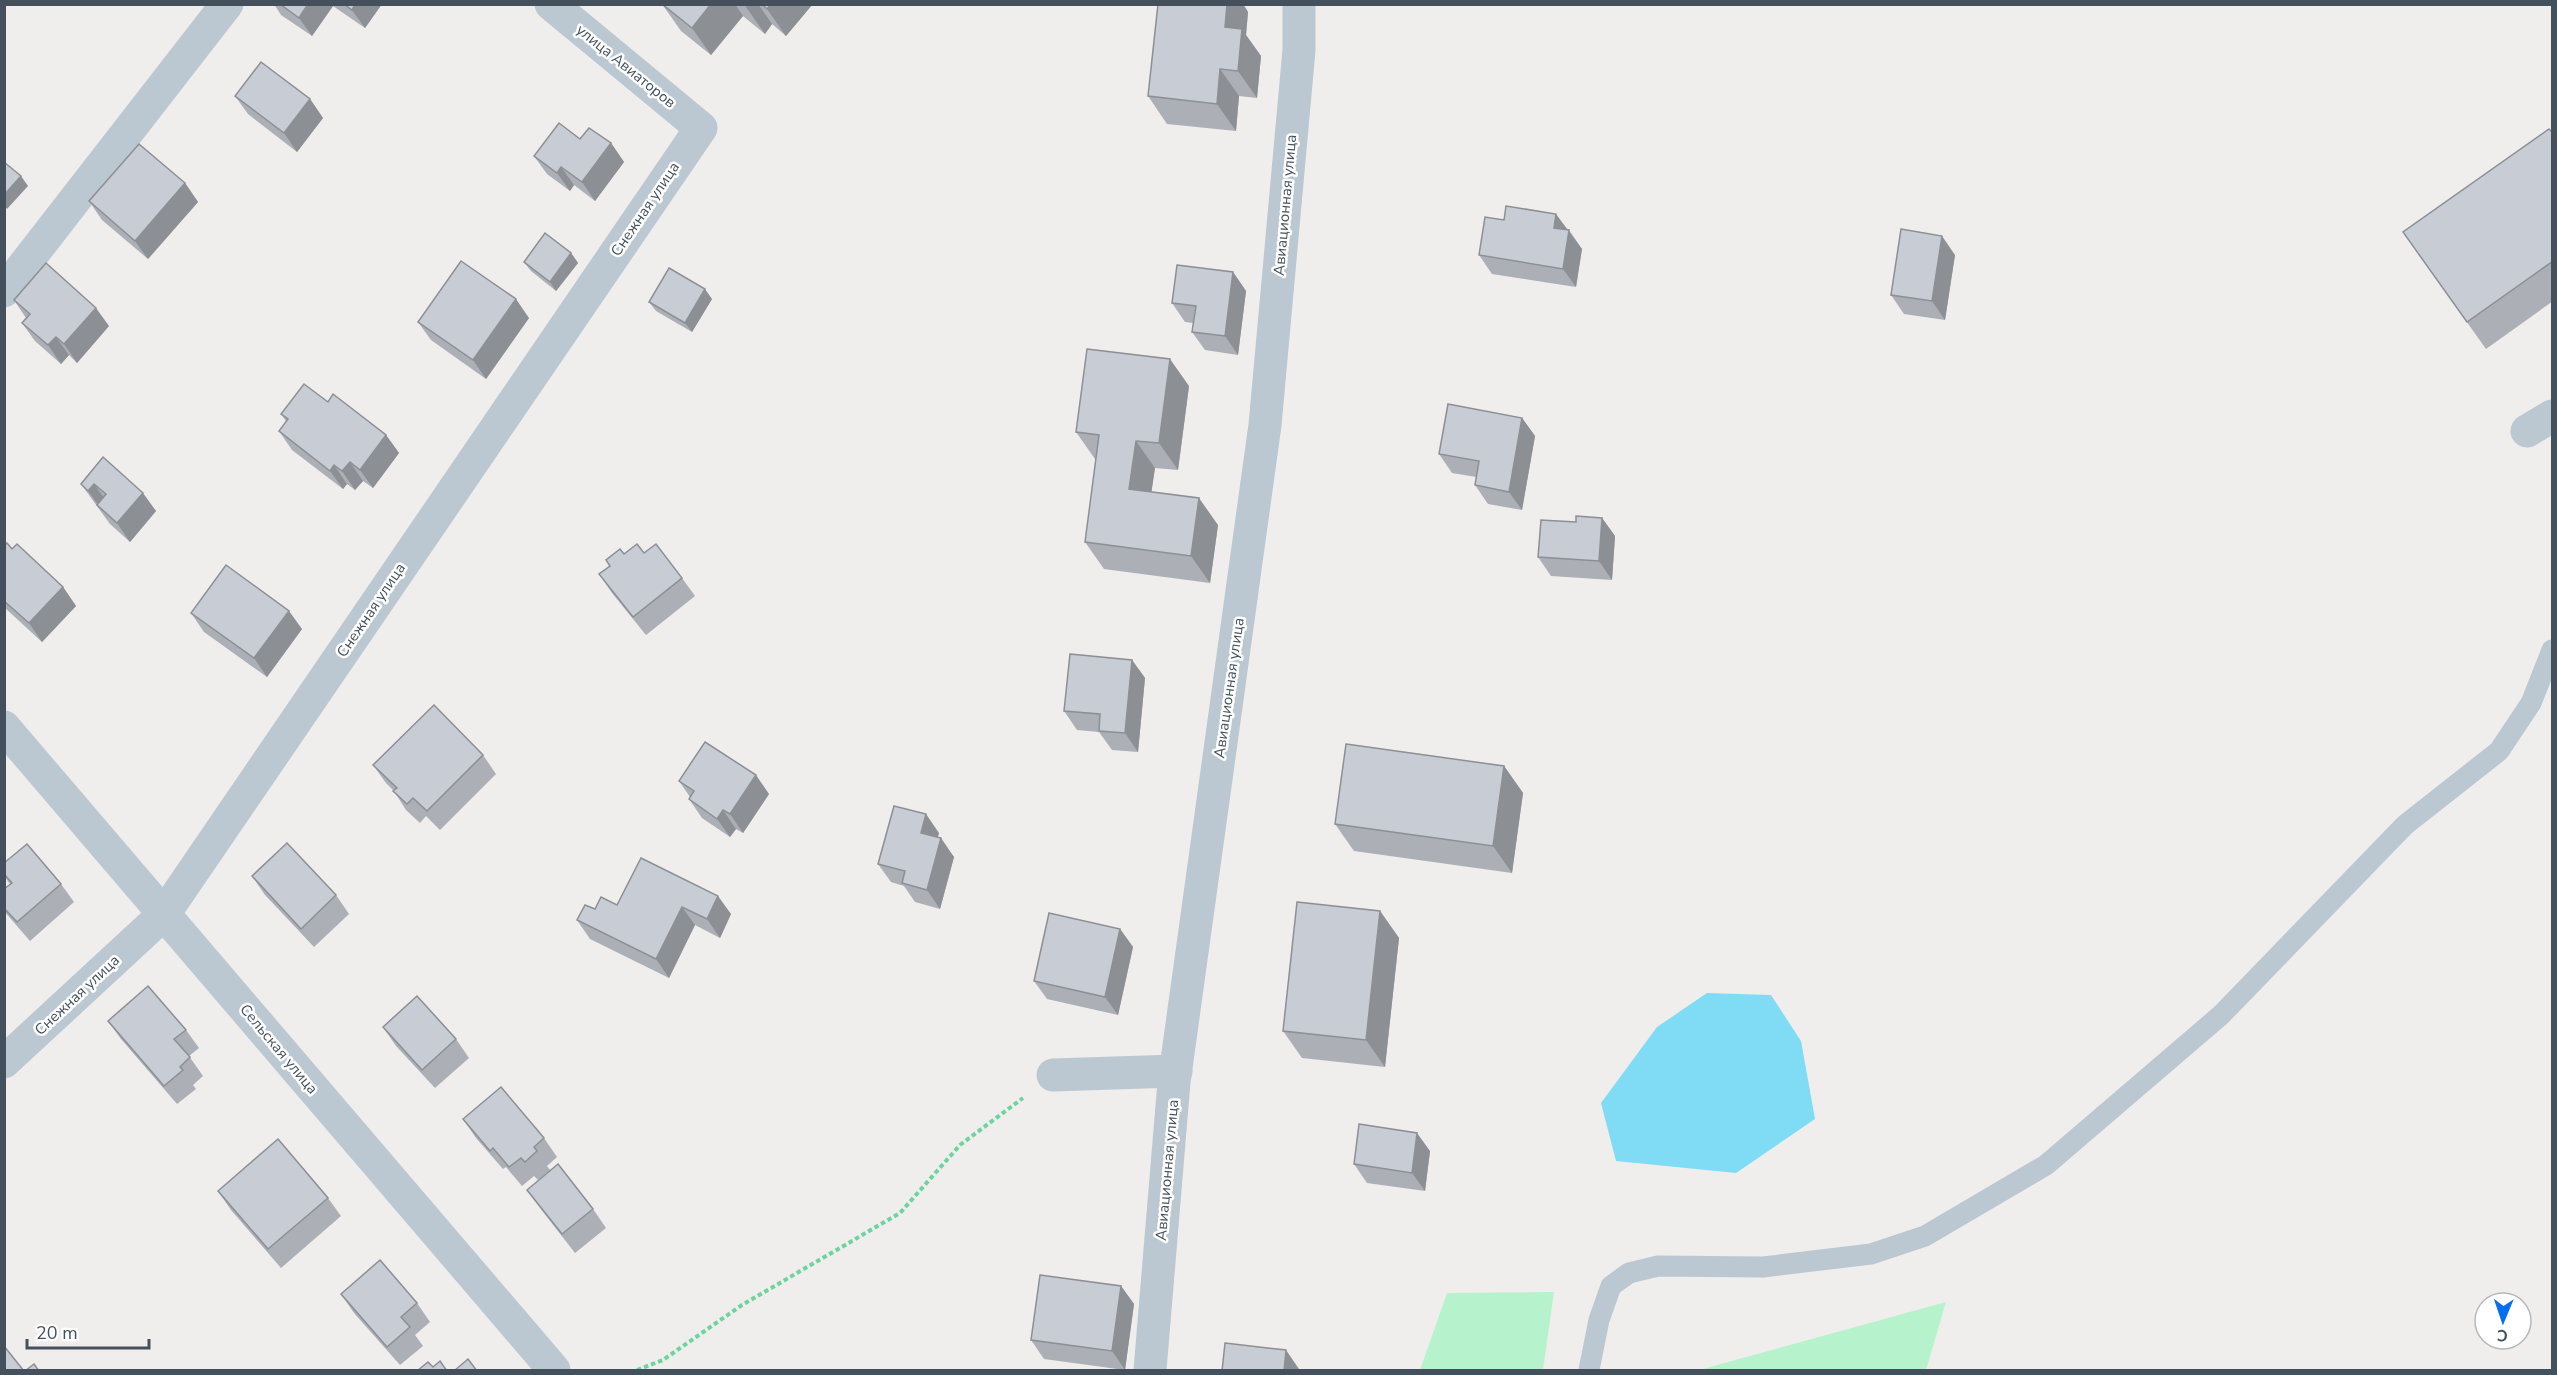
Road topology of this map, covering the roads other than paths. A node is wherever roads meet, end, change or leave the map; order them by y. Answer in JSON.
{"nodes":[{"id":1,"x":226,"y":4,"type":"edge"},
{"id":2,"x":552,"y":4,"type":"edge"},
{"id":3,"x":1299,"y":4,"type":"edge"},
{"id":4,"x":701,"y":128,"type":"joint"},
{"id":5,"x":4,"y":291,"type":"edge"},
{"id":6,"x":2553,"y":650,"type":"edge"},
{"id":7,"x":4,"y":727,"type":"edge"},
{"id":8,"x":164,"y":914,"type":"junction"},
{"id":9,"x":4,"y":1062,"type":"edge"},
{"id":10,"x":1176,"y":1071,"type":"junction"},
{"id":11,"x":1053,"y":1075,"type":"road end"},
{"id":12,"x":554,"y":1371,"type":"edge"},
{"id":13,"x":1150,"y":1371,"type":"edge"},
{"id":14,"x":1589,"y":1371,"type":"edge"}],
"edges":[{"from":1,"to":5,"type":"street"},
{"from":2,"to":4,"type":"street","name":"улица Авиаторов"},
{"from":3,"to":10,"type":"street","name":"Авиационная улица"},
{"from":4,"to":8,"type":"street","name":"Снежная улица"},
{"from":6,"to":14,"type":"lane"},
{"from":7,"to":8,"type":"street","name":"Сельская улица"},
{"from":8,"to":9,"type":"street","name":"Снежная улица"},
{"from":8,"to":12,"type":"street","name":"Сельская улица"},
{"from":10,"to":11,"type":"street"},
{"from":10,"to":13,"type":"street","name":"Авиационная улица"}]}
